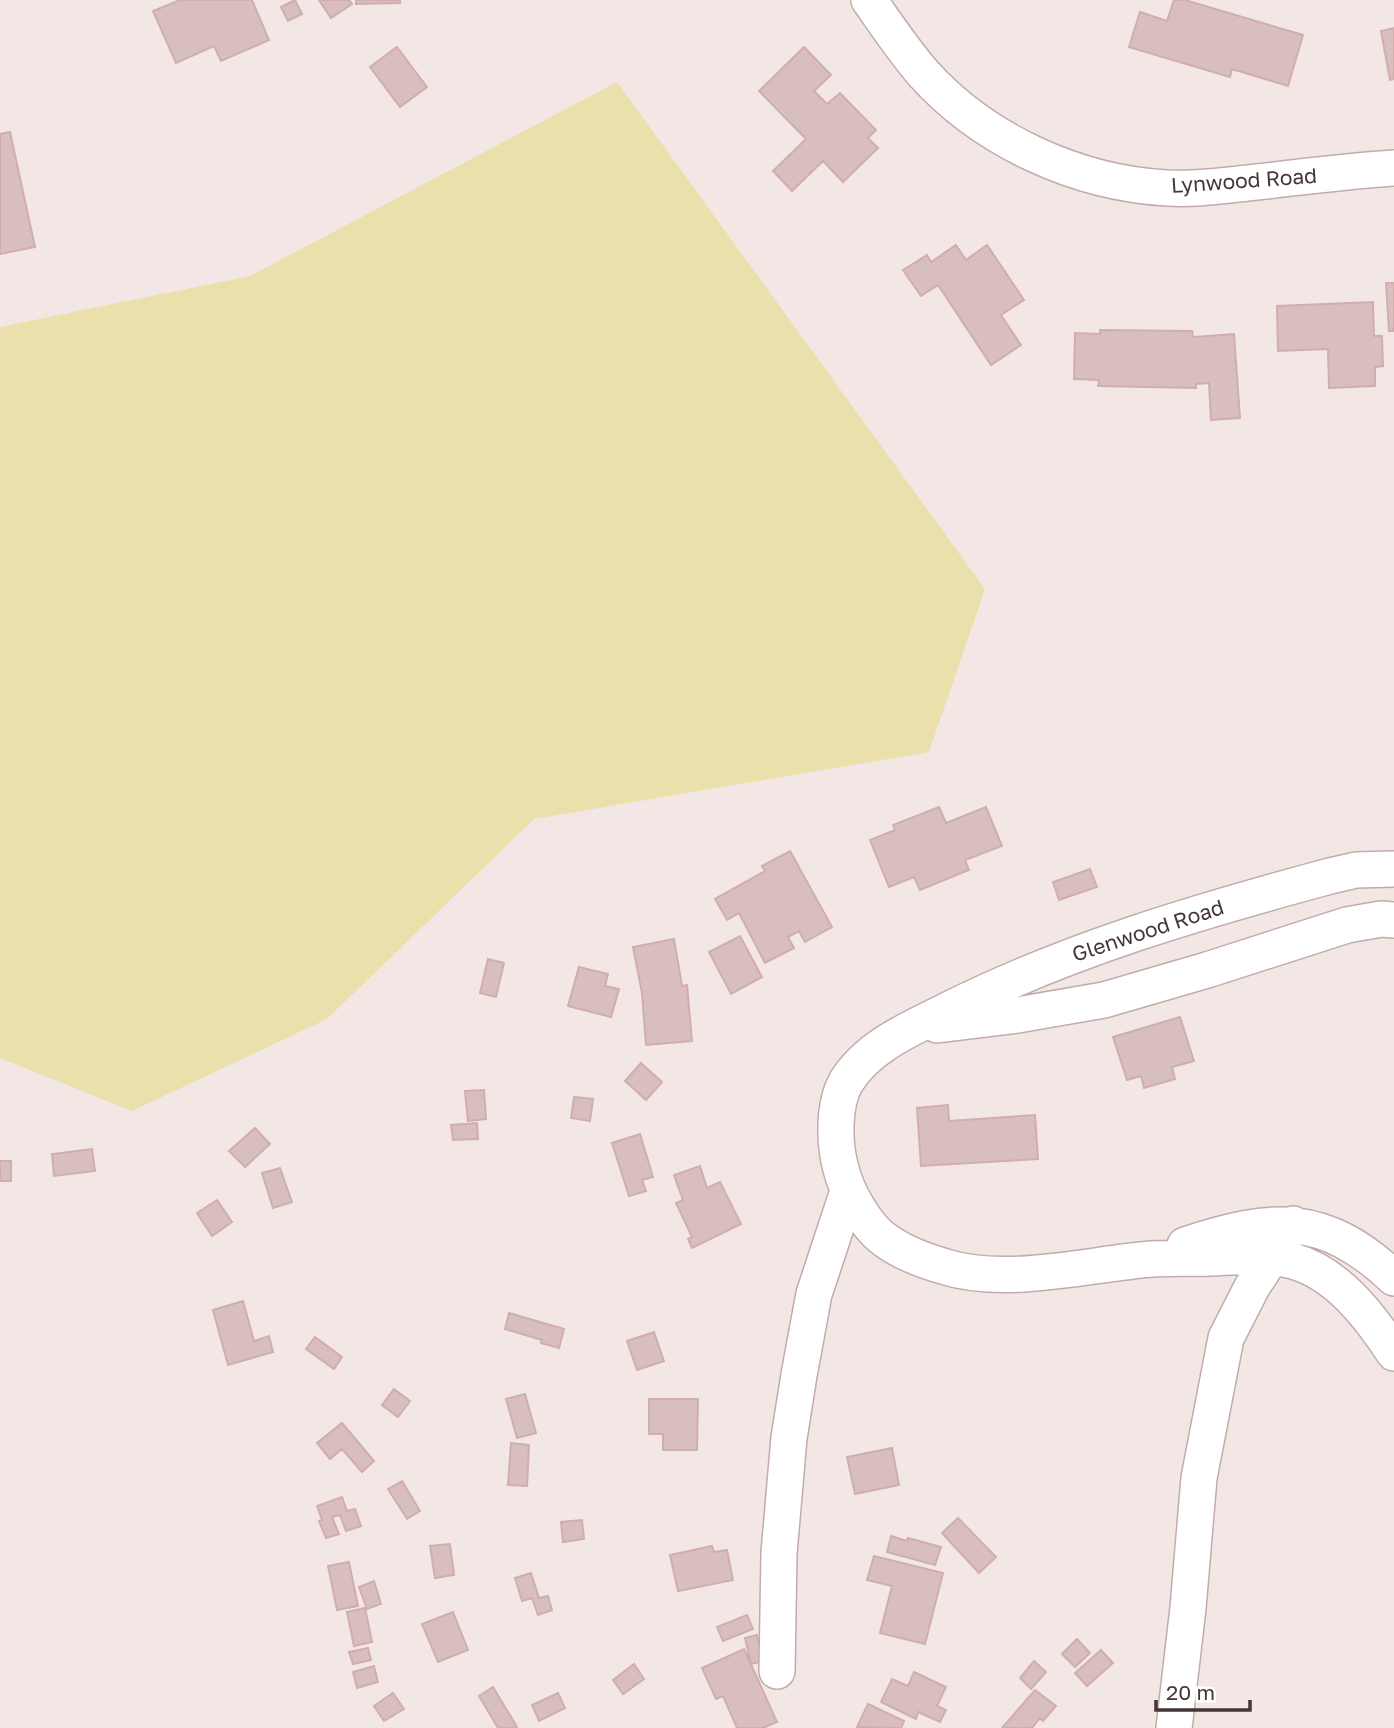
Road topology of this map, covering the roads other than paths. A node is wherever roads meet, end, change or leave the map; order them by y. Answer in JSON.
{"nodes":[{"id":1,"x":869,"y":0,"type":"edge"},
{"id":2,"x":1394,"y":168,"type":"edge"},
{"id":3,"x":1394,"y":869,"type":"edge"},
{"id":4,"x":1394,"y":920,"type":"edge"},
{"id":5,"x":912,"y":1028,"type":"junction"},
{"id":6,"x":848,"y":1191,"type":"junction"},
{"id":7,"x":1293,"y":1224,"type":"junction"},
{"id":8,"x":1272,"y":1257,"type":"junction"},
{"id":9,"x":1145,"y":1259,"type":"junction"},
{"id":10,"x":1394,"y":1278,"type":"edge"},
{"id":11,"x":1394,"y":1353,"type":"edge"},
{"id":12,"x":777,"y":1671,"type":"dead end"},
{"id":13,"x":1174,"y":1728,"type":"edge"}],
"edges":[{"from":1,"to":2,"type":"street","name":"Lynwood Road"},
{"from":3,"to":5,"type":"street","name":"Glenwood Road"},
{"from":4,"to":5,"type":"street","name":"Glenwood Road"},
{"from":5,"to":6,"type":"street","name":"Glenwood Road"},
{"from":6,"to":9,"type":"street","name":"Glenwood Road"},
{"from":6,"to":12,"type":"street"},
{"from":7,"to":8,"type":"street"},
{"from":7,"to":9,"type":"street","name":"Glenwood Road"},
{"from":7,"to":10,"type":"street","name":"Glenwood Road"},
{"from":8,"to":9,"type":"street","name":"Glenwood Road"},
{"from":8,"to":11,"type":"street","name":"Glenwood Road"},
{"from":8,"to":13,"type":"street"}]}
